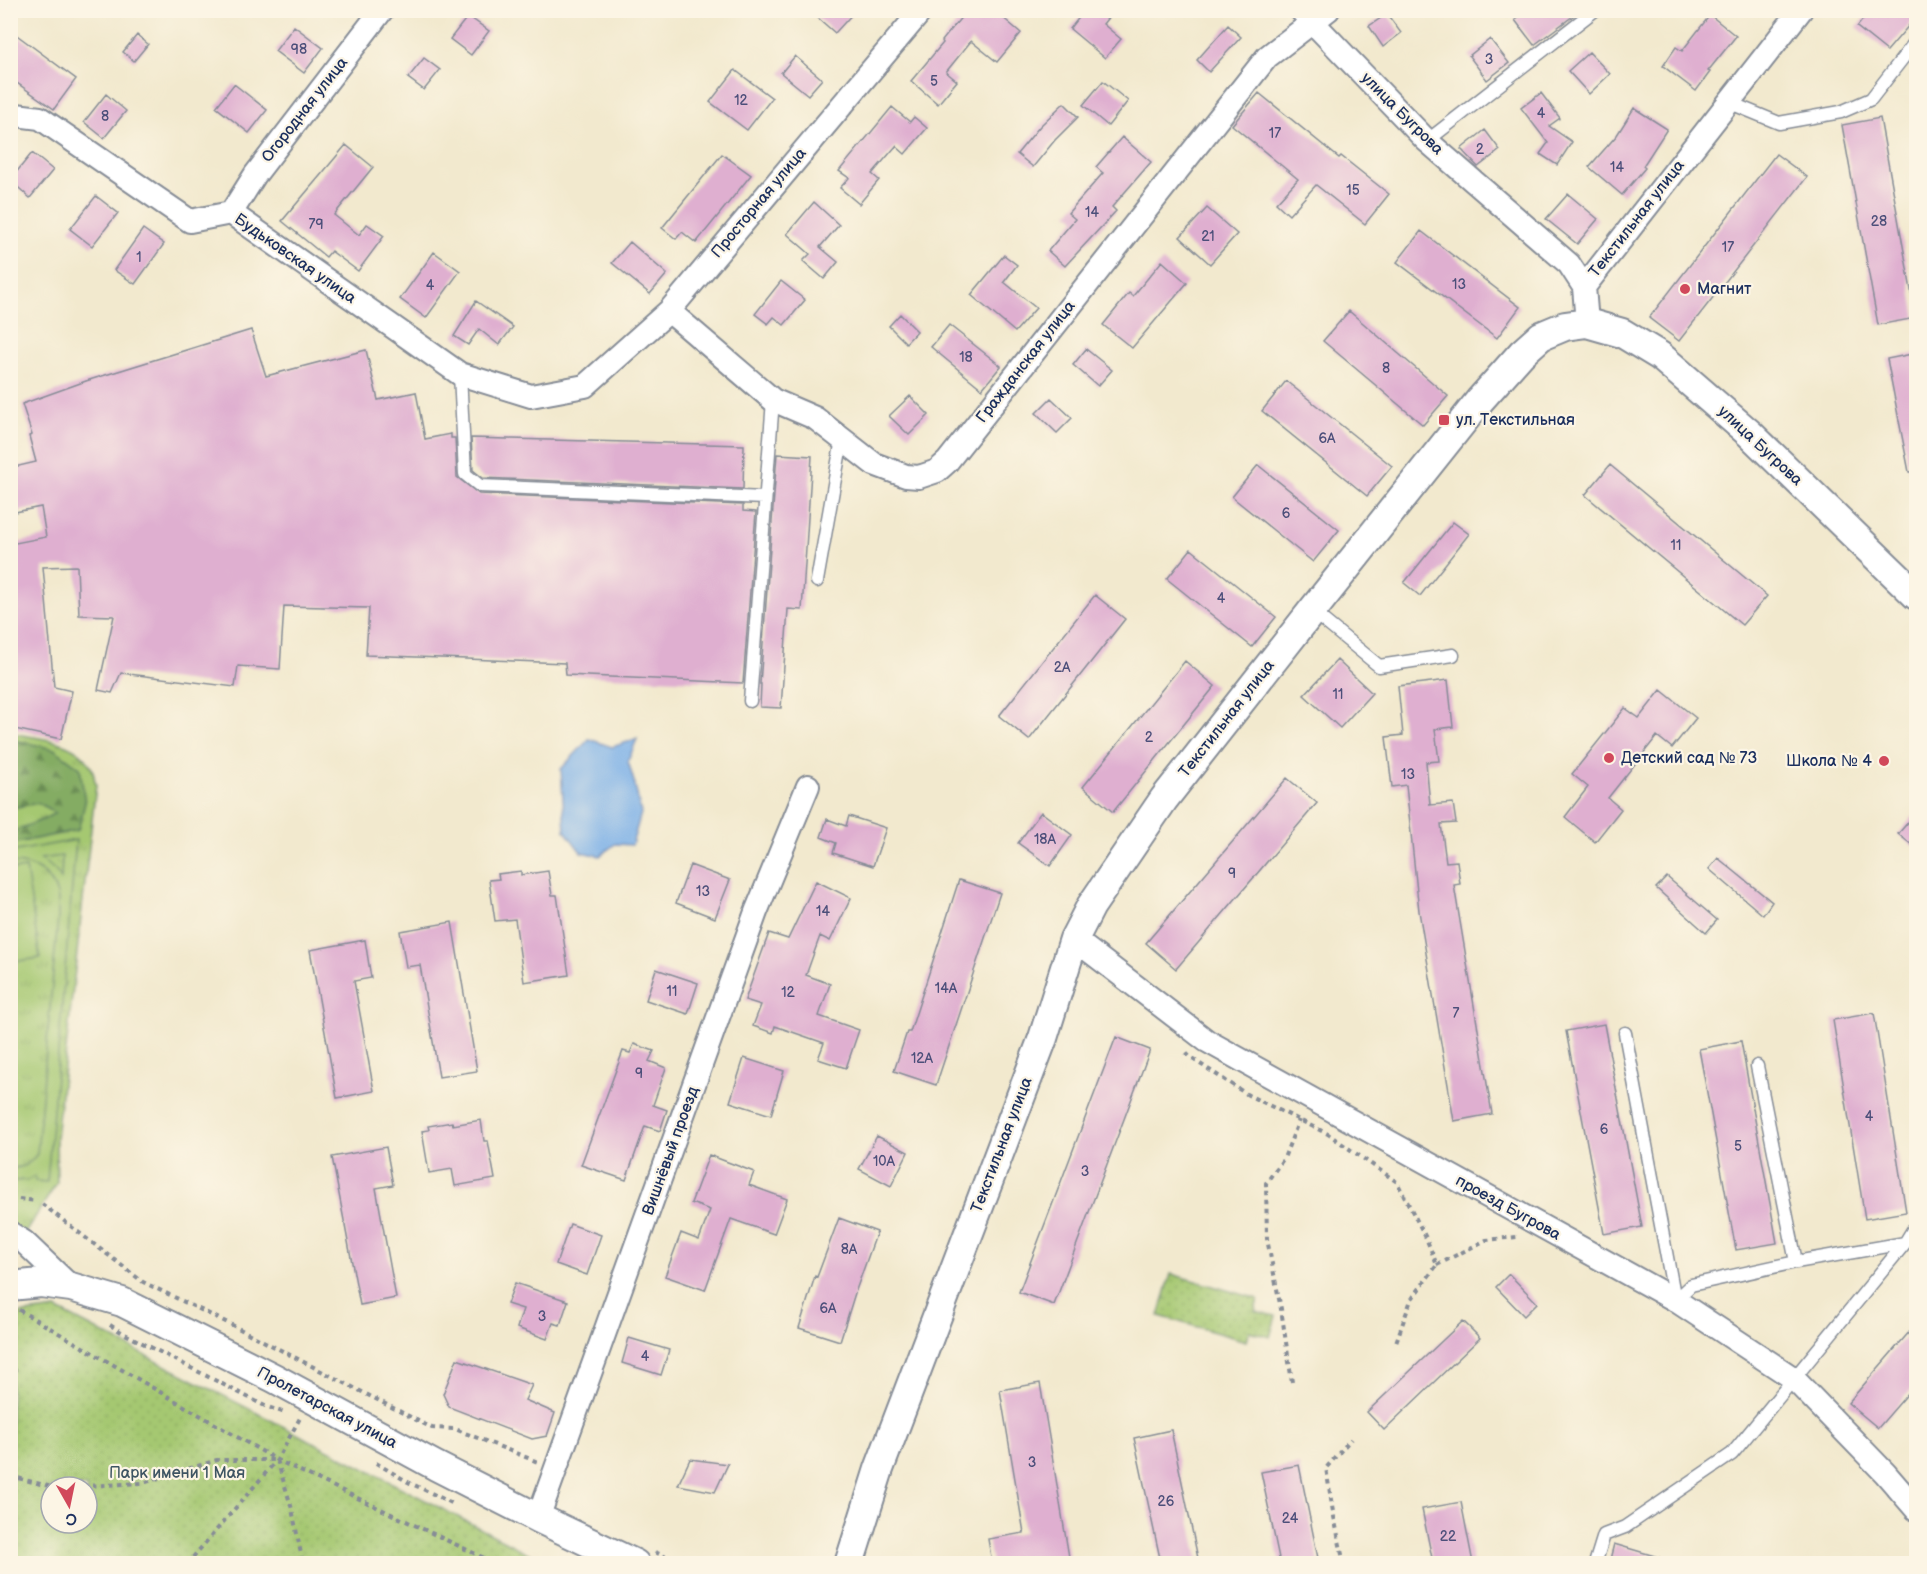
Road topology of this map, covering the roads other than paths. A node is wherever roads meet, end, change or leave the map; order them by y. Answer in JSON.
{"nodes":[{"id":1,"x":382,"y":10,"type":"edge"},
{"id":2,"x":922,"y":10,"type":"edge"},
{"id":3,"x":1595,"y":10,"type":"edge"},
{"id":4,"x":1802,"y":10,"type":"edge"},
{"id":5,"x":1313,"y":14,"type":"edge"},
{"id":6,"x":1917,"y":41,"type":"edge"},
{"id":7,"x":1728,"y":102,"type":"junction"},
{"id":8,"x":10,"y":116,"type":"edge"},
{"id":9,"x":1427,"y":141,"type":"junction"},
{"id":10,"x":231,"y":213,"type":"junction"},
{"id":11,"x":1584,"y":287,"type":"junction"},
{"id":12,"x":669,"y":311,"type":"junction"},
{"id":13,"x":1587,"y":322,"type":"junction"},
{"id":14,"x":460,"y":374,"type":"junction"},
{"id":15,"x":585,"y":386,"type":"joint"},
{"id":16,"x":772,"y":400,"type":"junction"},
{"id":17,"x":842,"y":439,"type":"junction"},
{"id":18,"x":765,"y":498,"type":"junction"},
{"id":19,"x":817,"y":581,"type":"dead end"},
{"id":20,"x":1917,"y":596,"type":"edge"},
{"id":21,"x":1312,"y":611,"type":"junction"},
{"id":22,"x":1453,"y":655,"type":"dead end"},
{"id":23,"x":750,"y":701,"type":"dead end"},
{"id":24,"x":808,"y":786,"type":"dead end"},
{"id":25,"x":1074,"y":939,"type":"junction"},
{"id":26,"x":1625,"y":1033,"type":"dead end"},
{"id":27,"x":1757,"y":1066,"type":"dead end"},
{"id":28,"x":1917,"y":1225,"type":"edge"},
{"id":29,"x":10,"y":1233,"type":"edge"},
{"id":30,"x":1905,"y":1244,"type":"junction"},
{"id":31,"x":1796,"y":1262,"type":"junction"},
{"id":32,"x":10,"y":1286,"type":"edge"},
{"id":33,"x":71,"y":1287,"type":"junction"},
{"id":34,"x":1675,"y":1300,"type":"junction"},
{"id":35,"x":1793,"y":1378,"type":"junction"},
{"id":36,"x":1917,"y":1509,"type":"edge"},
{"id":37,"x":538,"y":1518,"type":"junction"},
{"id":38,"x":644,"y":1557,"type":"edge"},
{"id":39,"x":849,"y":1563,"type":"edge"},
{"id":40,"x":1595,"y":1563,"type":"edge"}],
"edges":[{"from":1,"to":10,"type":"street","name":"Огородная улица"},
{"from":2,"to":12,"type":"street","name":"Просторная улица"},
{"from":3,"to":9,"type":"lane"},
{"from":4,"to":7,"type":"street","name":"Текстильная улица"},
{"from":5,"to":9,"type":"street","name":"улица Бугрова"},
{"from":5,"to":17,"type":"street","name":"Гражданская улица"},
{"from":6,"to":7,"type":"lane"},
{"from":7,"to":11,"type":"street","name":"Текстильная улица"},
{"from":8,"to":10,"type":"street","name":"Будьковская улица"},
{"from":9,"to":11,"type":"street","name":"улица Бугрова"},
{"from":10,"to":14,"type":"street","name":"Будьковская улица"},
{"from":11,"to":13,"type":"street","name":"Текстильная улица"},
{"from":12,"to":15,"type":"street","name":"Просторная улица"},
{"from":12,"to":16,"type":"street","name":"Гражданская улица"},
{"from":13,"to":20,"type":"street","name":"улица Бугрова"},
{"from":13,"to":21,"type":"street","name":"Текстильная улица"},
{"from":14,"to":15,"type":"street","name":"Будьковская улица"},
{"from":14,"to":18,"type":"lane"},
{"from":16,"to":17,"type":"street","name":"Гражданская улица"},
{"from":16,"to":18,"type":"lane"},
{"from":17,"to":19,"type":"lane"},
{"from":18,"to":23,"type":"lane"},
{"from":21,"to":22,"type":"lane"},
{"from":21,"to":25,"type":"street","name":"Текстильная улица"},
{"from":24,"to":37,"type":"street","name":"Вишнёвый проезд"},
{"from":25,"to":34,"type":"street","name":"проезд Бугрова"},
{"from":25,"to":39,"type":"street","name":"Текстильная улица"},
{"from":26,"to":34,"type":"lane"},
{"from":27,"to":31,"type":"lane"},
{"from":28,"to":30,"type":"lane"},
{"from":29,"to":33,"type":"street"},
{"from":30,"to":31,"type":"lane"},
{"from":30,"to":35,"type":"lane"},
{"from":31,"to":34,"type":"lane"},
{"from":32,"to":33,"type":"street","name":"Пролетарская улица"},
{"from":33,"to":37,"type":"street","name":"Пролетарская улица"},
{"from":34,"to":35,"type":"street","name":"проезд Бугрова"},
{"from":35,"to":36,"type":"street","name":"проезд Бугрова"},
{"from":35,"to":40,"type":"lane"},
{"from":37,"to":38,"type":"street","name":"Пролетарская улица"}]}
